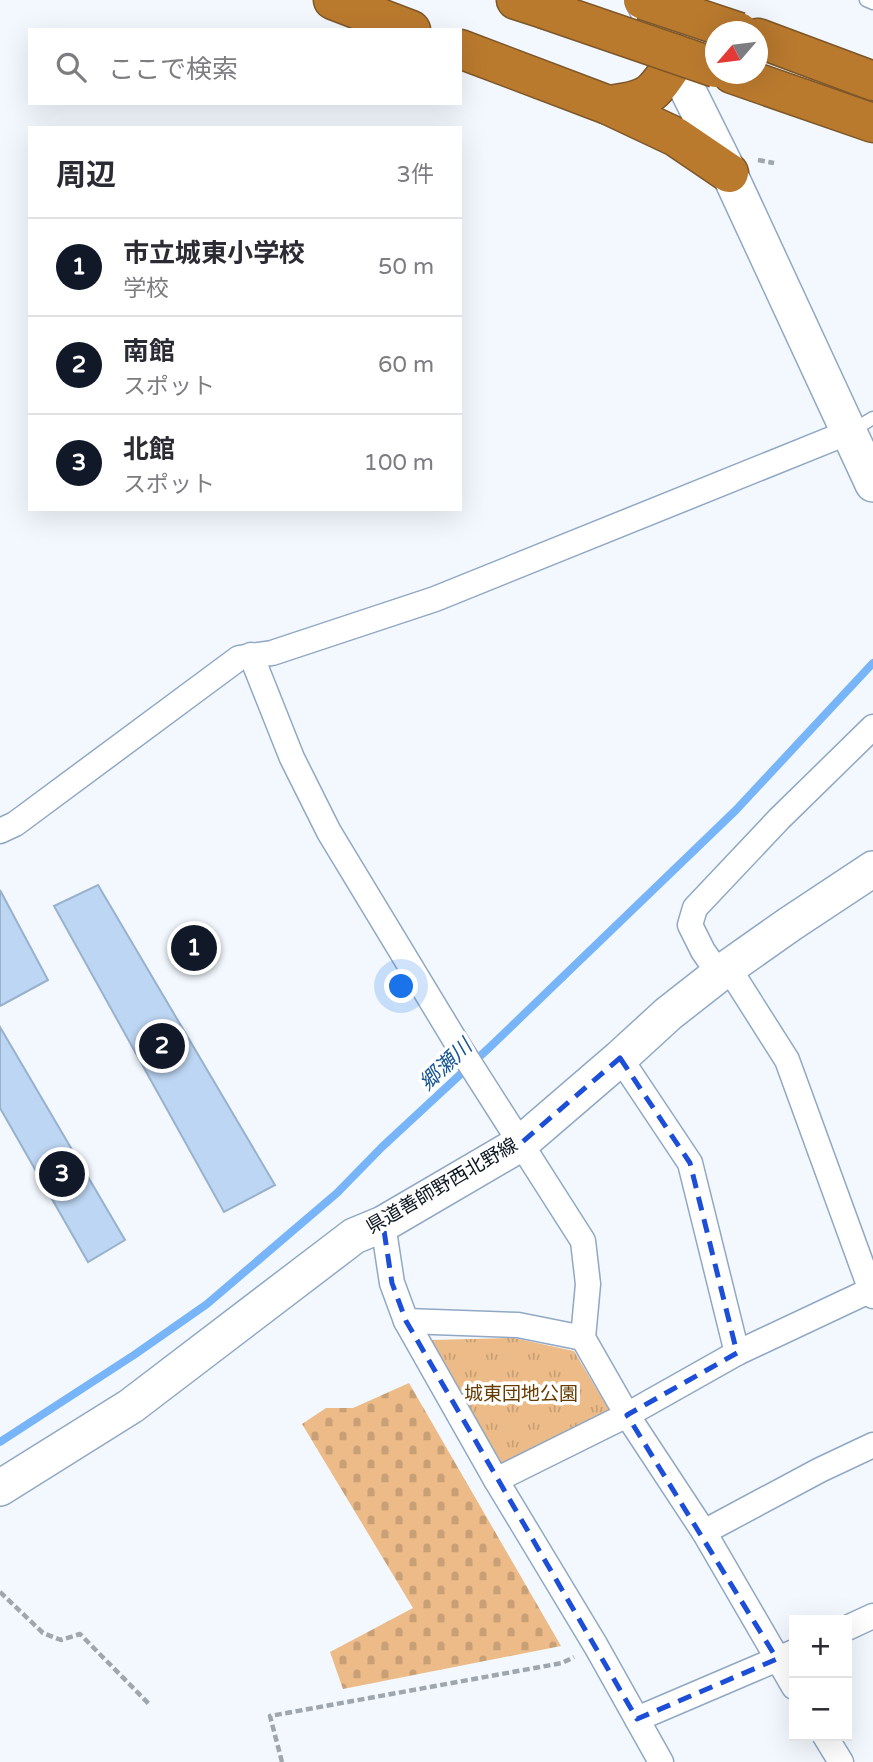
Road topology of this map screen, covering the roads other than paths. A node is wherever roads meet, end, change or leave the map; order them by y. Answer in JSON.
{"nodes":[{"id":1,"x":333,"y":0,"type":"edge"},
{"id":2,"x":643,"y":0,"type":"edge"},
{"id":3,"x":866,"y":0,"type":"edge"},
{"id":4,"x":873,"y":3,"type":"edge"},
{"id":5,"x":530,"y":5,"type":"edge"},
{"id":6,"x":707,"y":21,"type":"edge"},
{"id":7,"x":406,"y":28,"type":"edge"},
{"id":8,"x":768,"y":42,"type":"edge"},
{"id":9,"x":462,"y":50,"type":"edge"},
{"id":10,"x":674,"y":63,"type":"junction"},
{"id":11,"x":705,"y":64,"type":"edge"},
{"id":12,"x":873,"y":81,"type":"edge"},
{"id":13,"x":761,"y":84,"type":"edge"},
{"id":14,"x":608,"y":106,"type":"junction"},
{"id":15,"x":873,"y":123,"type":"edge"},
{"id":16,"x":729,"y":173,"type":"junction"},
{"id":17,"x":861,"y":425,"type":"edge"},
{"id":18,"x":873,"y":484,"type":"edge"},
{"id":19,"x":251,"y":655,"type":"junction"},
{"id":20,"x":873,"y":727,"type":"edge"},
{"id":21,"x":0,"y":831,"type":"edge"},
{"id":22,"x":873,"y":869,"type":"edge"},
{"id":23,"x":724,"y":971,"type":"junction"},
{"id":24,"x":620,"y":1058,"type":"junction"},
{"id":25,"x":520,"y":1143,"type":"junction"},
{"id":26,"x":383,"y":1224,"type":"junction"},
{"id":27,"x":872,"y":1292,"type":"edge"},
{"id":28,"x":406,"y":1321,"type":"junction"},
{"id":29,"x":583,"y":1338,"type":"junction"},
{"id":30,"x":737,"y":1353,"type":"junction"},
{"id":31,"x":626,"y":1415,"type":"junction"},
{"id":32,"x":873,"y":1445,"type":"edge"},
{"id":33,"x":496,"y":1480,"type":"junction"},
{"id":34,"x":0,"y":1488,"type":"edge"},
{"id":35,"x":704,"y":1532,"type":"junction"},
{"id":36,"x":873,"y":1616,"type":"edge"},
{"id":37,"x":852,"y":1626,"type":"edge"},
{"id":38,"x":786,"y":1656,"type":"edge"},
{"id":39,"x":792,"y":1678,"type":"edge"},
{"id":40,"x":637,"y":1719,"type":"junction"},
{"id":41,"x":828,"y":1741,"type":"edge"},
{"id":42,"x":661,"y":1762,"type":"edge"},
{"id":43,"x":841,"y":1762,"type":"edge"}],
"edges":[{"from":1,"to":7,"type":"highway"},
{"from":2,"to":6,"type":"highway","bridge":true},
{"from":2,"to":10,"type":"main road"},
{"from":3,"to":4,"type":"lane"},
{"from":5,"to":11,"type":"highway","bridge":true},
{"from":8,"to":12,"type":"highway"},
{"from":9,"to":14,"type":"highway"},
{"from":10,"to":14,"type":"highway"},
{"from":10,"to":16,"type":"main road"},
{"from":13,"to":15,"type":"highway"},
{"from":14,"to":16,"type":"highway"},
{"from":16,"to":17,"type":"main road"},
{"from":17,"to":18,"type":"main road"},
{"from":17,"to":19,"type":"street"},
{"from":19,"to":21,"type":"street"},
{"from":19,"to":25,"type":"street"},
{"from":20,"to":23,"type":"street"},
{"from":22,"to":23,"type":"main road","name":"県道善師野西北野線"},
{"from":23,"to":24,"type":"main road","name":"県道善師野西北野線"},
{"from":23,"to":27,"type":"street"},
{"from":24,"to":25,"type":"main road","name":"県道善師野西北野線"},
{"from":24,"to":30,"type":"street"},
{"from":25,"to":26,"type":"main road","name":"県道善師野西北野線"},
{"from":25,"to":29,"type":"street"},
{"from":26,"to":28,"type":"street"},
{"from":26,"to":34,"type":"main road","name":"県道善師野西北野線"},
{"from":27,"to":30,"type":"street"},
{"from":28,"to":29,"type":"street"},
{"from":28,"to":33,"type":"street"},
{"from":29,"to":31,"type":"street"},
{"from":30,"to":31,"type":"street"},
{"from":31,"to":33,"type":"street"},
{"from":31,"to":35,"type":"street"},
{"from":32,"to":35,"type":"street"},
{"from":33,"to":40,"type":"street"},
{"from":35,"to":38,"type":"street"},
{"from":36,"to":37,"type":"street"},
{"from":38,"to":39,"type":"street"},
{"from":38,"to":40,"type":"street"},
{"from":40,"to":42,"type":"street"},
{"from":41,"to":43,"type":"street"}]}
